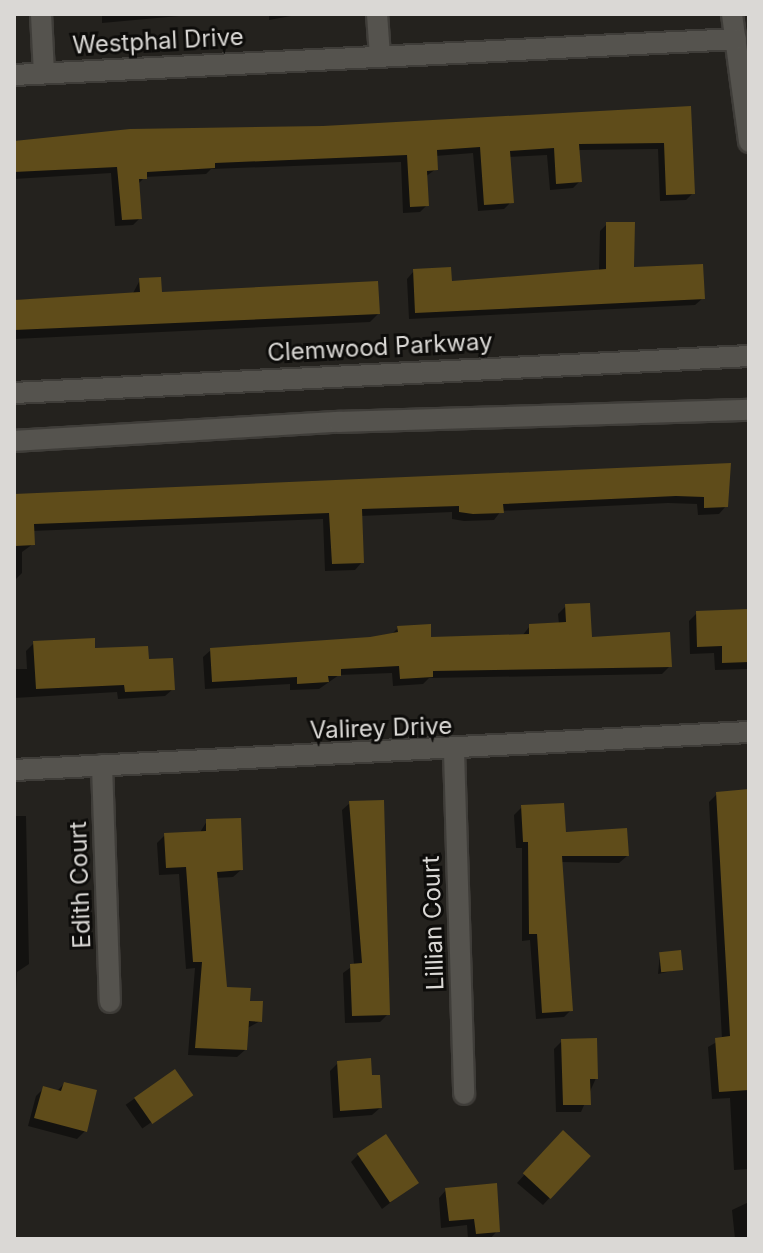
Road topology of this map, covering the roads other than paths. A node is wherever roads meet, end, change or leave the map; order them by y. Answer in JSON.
{"nodes":[{"id":1,"x":41,"y":14,"type":"edge"},
{"id":2,"x":377,"y":14,"type":"edge"},
{"id":3,"x":732,"y":14,"type":"edge"},
{"id":4,"x":736,"y":39,"type":"junction"},
{"id":5,"x":380,"y":56,"type":"junction"},
{"id":6,"x":44,"y":73,"type":"junction"},
{"id":7,"x":14,"y":75,"type":"edge"},
{"id":8,"x":749,"y":142,"type":"edge"},
{"id":9,"x":749,"y":356,"type":"edge"},
{"id":10,"x":14,"y":393,"type":"edge"},
{"id":11,"x":749,"y":410,"type":"edge"},
{"id":12,"x":14,"y":441,"type":"edge"},
{"id":13,"x":749,"y":732,"type":"edge"},
{"id":14,"x":454,"y":751,"type":"junction"},
{"id":15,"x":102,"y":765,"type":"junction"},
{"id":16,"x":14,"y":770,"type":"edge"},
{"id":17,"x":110,"y":1002,"type":"dead end"},
{"id":18,"x":464,"y":1094,"type":"dead end"}],
"edges":[{"from":1,"to":6,"type":"street"},
{"from":2,"to":5,"type":"street"},
{"from":3,"to":4,"type":"street"},
{"from":4,"to":5,"type":"street","name":"Westphal Drive"},
{"from":4,"to":8,"type":"street"},
{"from":5,"to":6,"type":"street","name":"Westphal Drive"},
{"from":6,"to":7,"type":"street","name":"Westphal Drive"},
{"from":9,"to":10,"type":"street","name":"Clemwood Parkway"},
{"from":11,"to":12,"type":"street"},
{"from":13,"to":14,"type":"street","name":"Valirey Drive"},
{"from":14,"to":15,"type":"street","name":"Valirey Drive"},
{"from":14,"to":18,"type":"street","name":"Lillian Court"},
{"from":15,"to":16,"type":"street","name":"Valirey Drive"},
{"from":15,"to":17,"type":"street","name":"Edith Court"}]}
